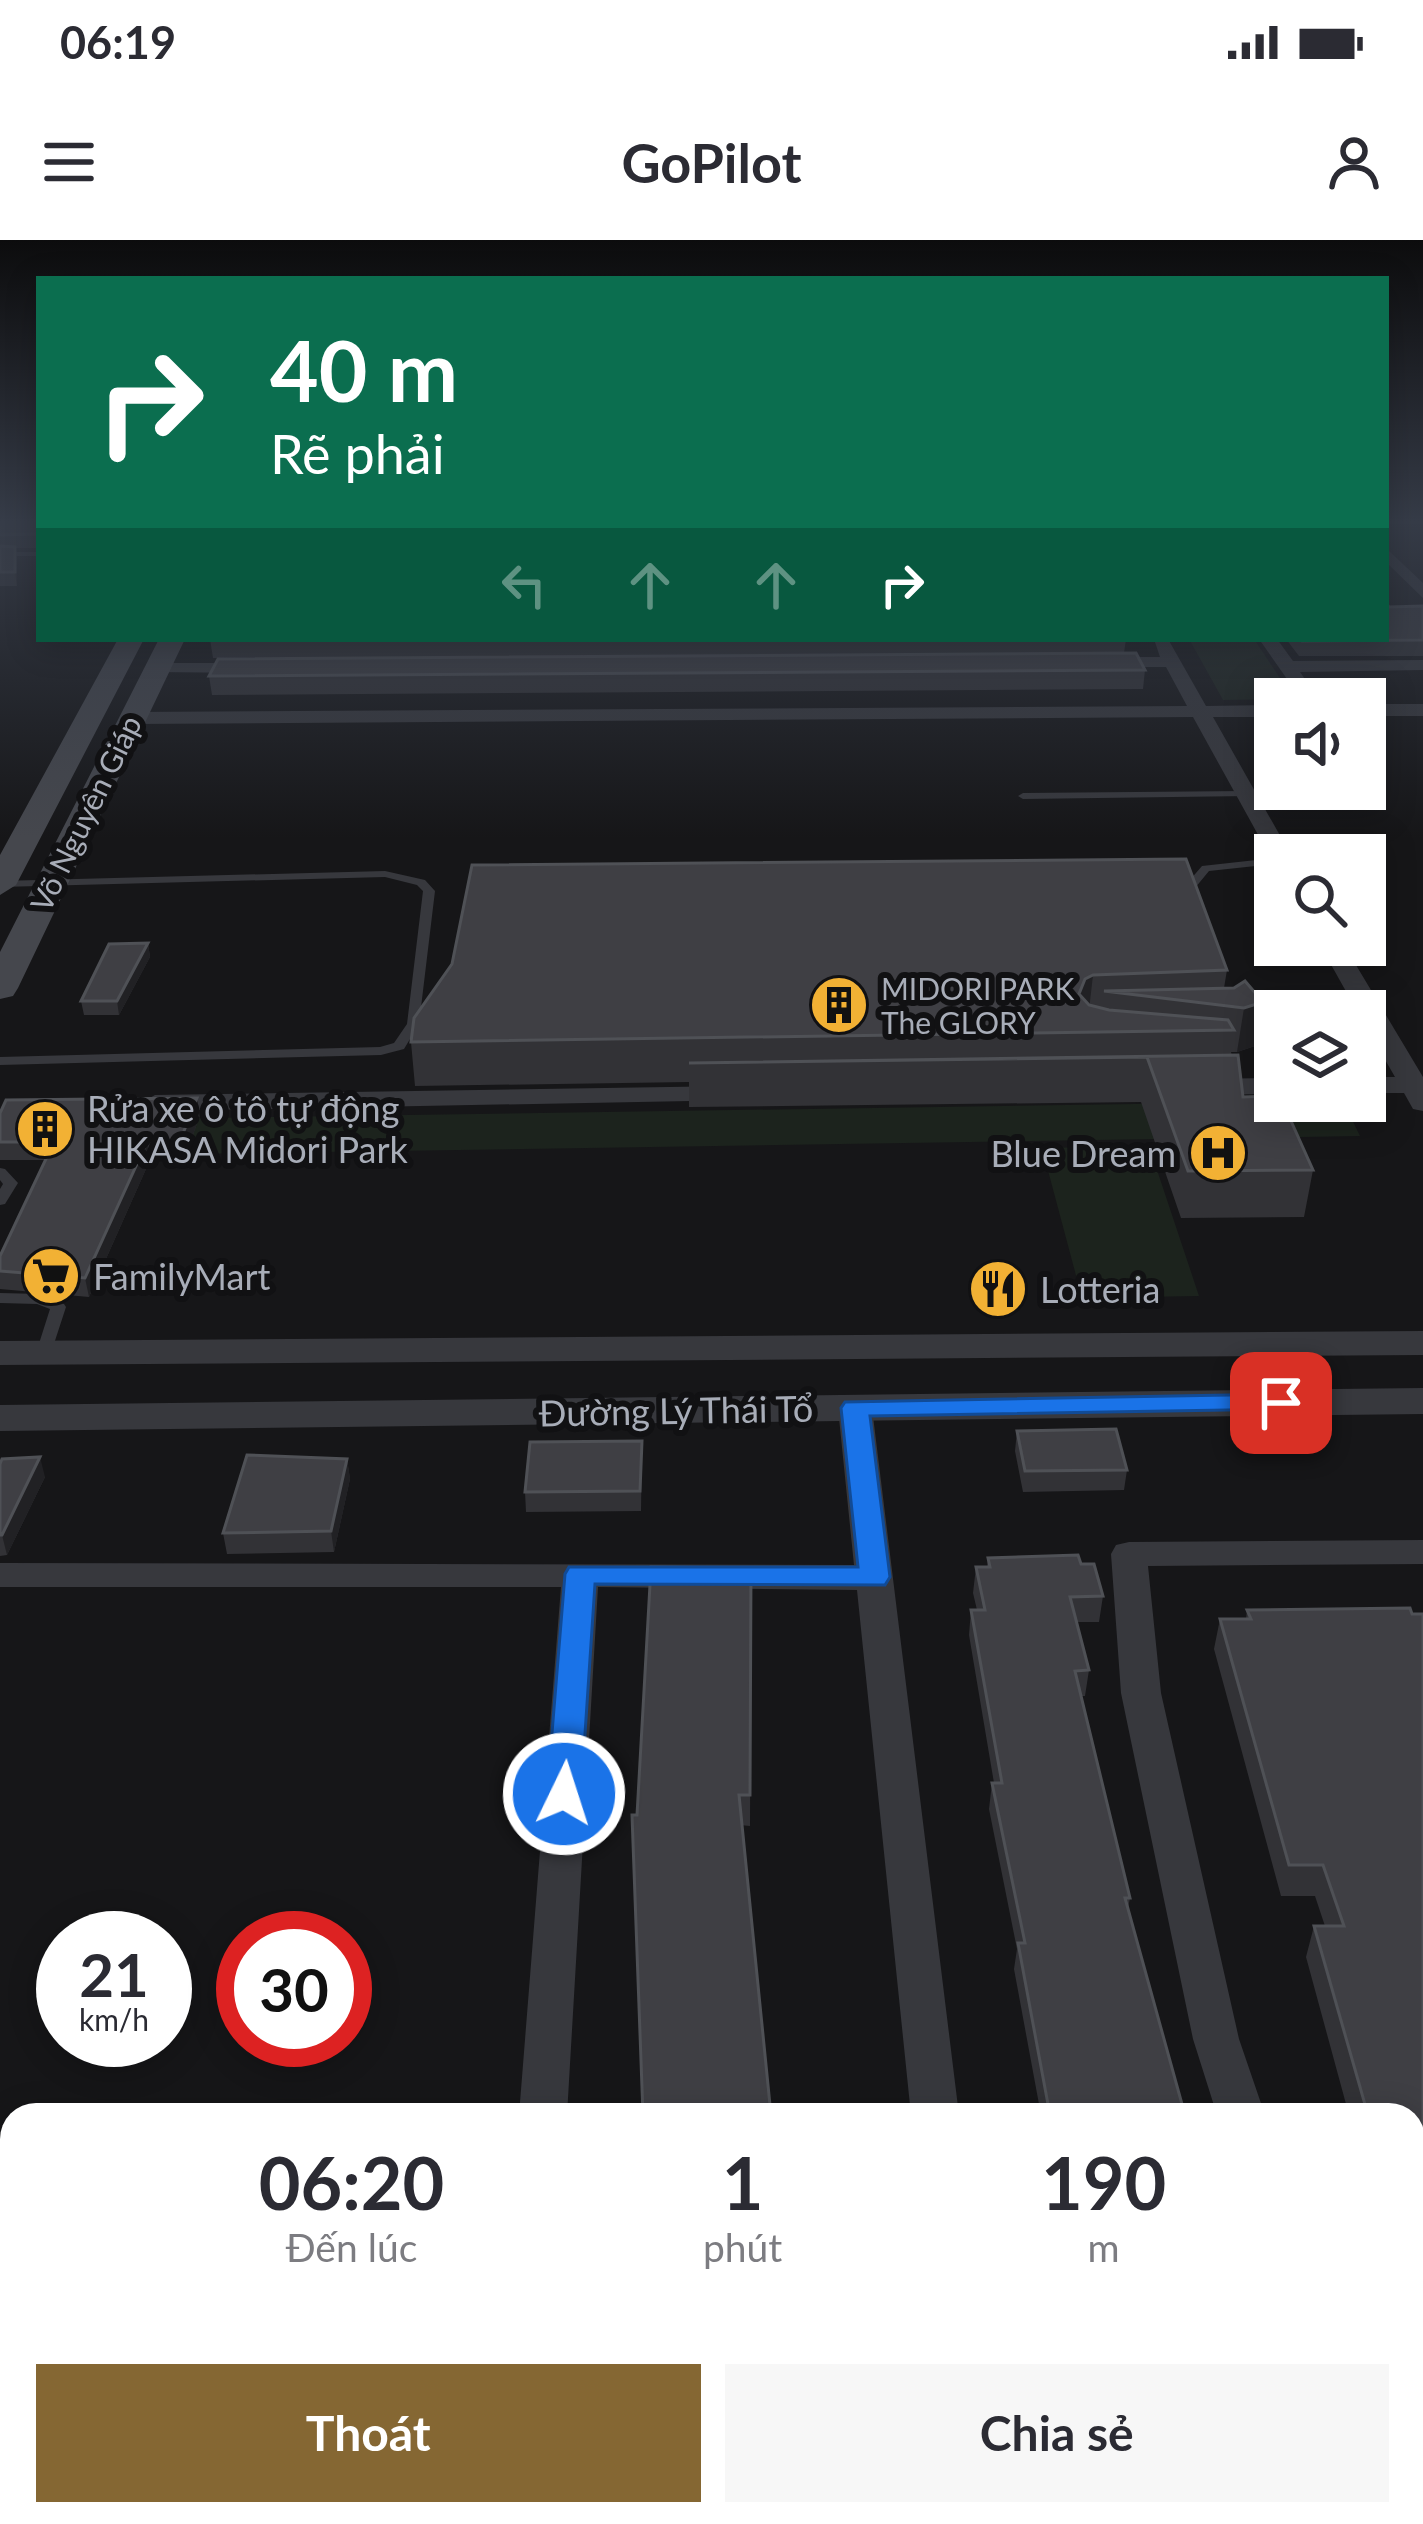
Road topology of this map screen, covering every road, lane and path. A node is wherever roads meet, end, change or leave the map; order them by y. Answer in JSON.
{"nodes":[{"id":1,"x":129,"y":642,"type":"edge"},
{"id":2,"x":171,"y":642,"type":"edge"},
{"id":3,"x":1161,"y":642,"type":"edge"},
{"id":4,"x":1270,"y":642,"type":"edge"},
{"id":5,"x":1086,"y":662,"type":"edge"},
{"id":6,"x":1172,"y":662,"type":"junction"},
{"id":7,"x":1423,"y":665,"type":"edge"},
{"id":8,"x":1287,"y":667,"type":"junction"},
{"id":9,"x":159,"y":668,"type":"junction"},
{"id":10,"x":286,"y":668,"type":"edge"},
{"id":11,"x":1295,"y":678,"type":"edge"},
{"id":12,"x":1386,"y":710,"type":"edge"},
{"id":13,"x":1423,"y":710,"type":"edge"},
{"id":14,"x":1198,"y":711,"type":"junction"},
{"id":15,"x":1254,"y":711,"type":"edge"},
{"id":16,"x":131,"y":718,"type":"junction"},
{"id":17,"x":1245,"y":794,"type":"junction"},
{"id":18,"x":1023,"y":796,"type":"dead end"},
{"id":19,"x":1265,"y":834,"type":"edge"},
{"id":20,"x":1254,"y":861,"type":"edge"},
{"id":21,"x":51,"y":883,"type":"junction"},
{"id":22,"x":0,"y":885,"type":"edge"},
{"id":23,"x":1197,"y":910,"type":"edge"},
{"id":24,"x":1345,"y":966,"type":"edge"},
{"id":25,"x":0,"y":988,"type":"edge"},
{"id":26,"x":0,"y":1061,"type":"edge"},
{"id":27,"x":1253,"y":1081,"type":"edge"},
{"id":28,"x":1386,"y":1087,"type":"edge"},
{"id":29,"x":1175,"y":1088,"type":"edge"},
{"id":30,"x":1419,"y":1091,"type":"edge"},
{"id":31,"x":768,"y":1094,"type":"dead end"},
{"id":32,"x":120,"y":1104,"type":"edge"},
{"id":33,"x":0,"y":1172,"type":"edge"},
{"id":34,"x":0,"y":1201,"type":"edge"},
{"id":35,"x":0,"y":1298,"type":"edge"},
{"id":36,"x":1423,"y":1343,"type":"edge"},
{"id":37,"x":0,"y":1353,"type":"edge"},
{"id":38,"x":44,"y":1353,"type":"junction"},
{"id":39,"x":1423,"y":1401,"type":"edge"},
{"id":40,"x":855,"y":1408,"type":"junction"},
{"id":41,"x":0,"y":1418,"type":"edge"},
{"id":42,"x":1423,"y":1552,"type":"edge"},
{"id":43,"x":580,"y":1574,"type":"junction"},
{"id":44,"x":0,"y":1575,"type":"edge"},
{"id":45,"x":874,"y":1577,"type":"junction"},
{"id":46,"x":544,"y":2103,"type":"edge"},
{"id":47,"x":934,"y":2103,"type":"edge"},
{"id":48,"x":1237,"y":2103,"type":"edge"}],
"edges":[{"from":1,"to":22,"type":"main road","name":"Võ Nguyên Giáp"},
{"from":2,"to":9,"type":"main road","name":"Võ Nguyên Giáp"},
{"from":3,"to":6,"type":"street"},
{"from":4,"to":8,"type":"street"},
{"from":5,"to":6,"type":"street"},
{"from":6,"to":14,"type":"street"},
{"from":7,"to":8,"type":"street"},
{"from":8,"to":11,"type":"street"},
{"from":9,"to":10,"type":"street"},
{"from":9,"to":16,"type":"main road","name":"Võ Nguyên Giáp"},
{"from":12,"to":13,"type":"street"},
{"from":14,"to":15,"type":"street"},
{"from":14,"to":16,"type":"street"},
{"from":14,"to":17,"type":"street"},
{"from":16,"to":21,"type":"main road","name":"Võ Nguyên Giáp"},
{"from":17,"to":18,"type":"lane"},
{"from":17,"to":19,"type":"street"},
{"from":20,"to":23,"type":"lane"},
{"from":21,"to":22,"type":"lane"},
{"from":21,"to":25,"type":"main road","name":"Võ Nguyên Giáp"},
{"from":21,"to":26,"type":"lane"},
{"from":24,"to":30,"type":"street"},
{"from":27,"to":29,"type":"street"},
{"from":28,"to":30,"type":"street"},
{"from":31,"to":32,"type":"street"},
{"from":33,"to":34,"type":"lane"},
{"from":35,"to":38,"type":"lane"},
{"from":36,"to":38,"type":"street","name":"Đường Lý Thái Tổ"},
{"from":37,"to":38,"type":"street","name":"Đường Lý Thái Tổ"},
{"from":39,"to":40,"type":"street","name":"Đường Lý Thái Tổ"},
{"from":40,"to":41,"type":"street","name":"Đường Lý Thái Tổ"},
{"from":40,"to":45,"type":"street"},
{"from":42,"to":48,"type":"street"},
{"from":43,"to":44,"type":"street"},
{"from":43,"to":45,"type":"street"},
{"from":43,"to":46,"type":"street"},
{"from":45,"to":47,"type":"street"}]}
